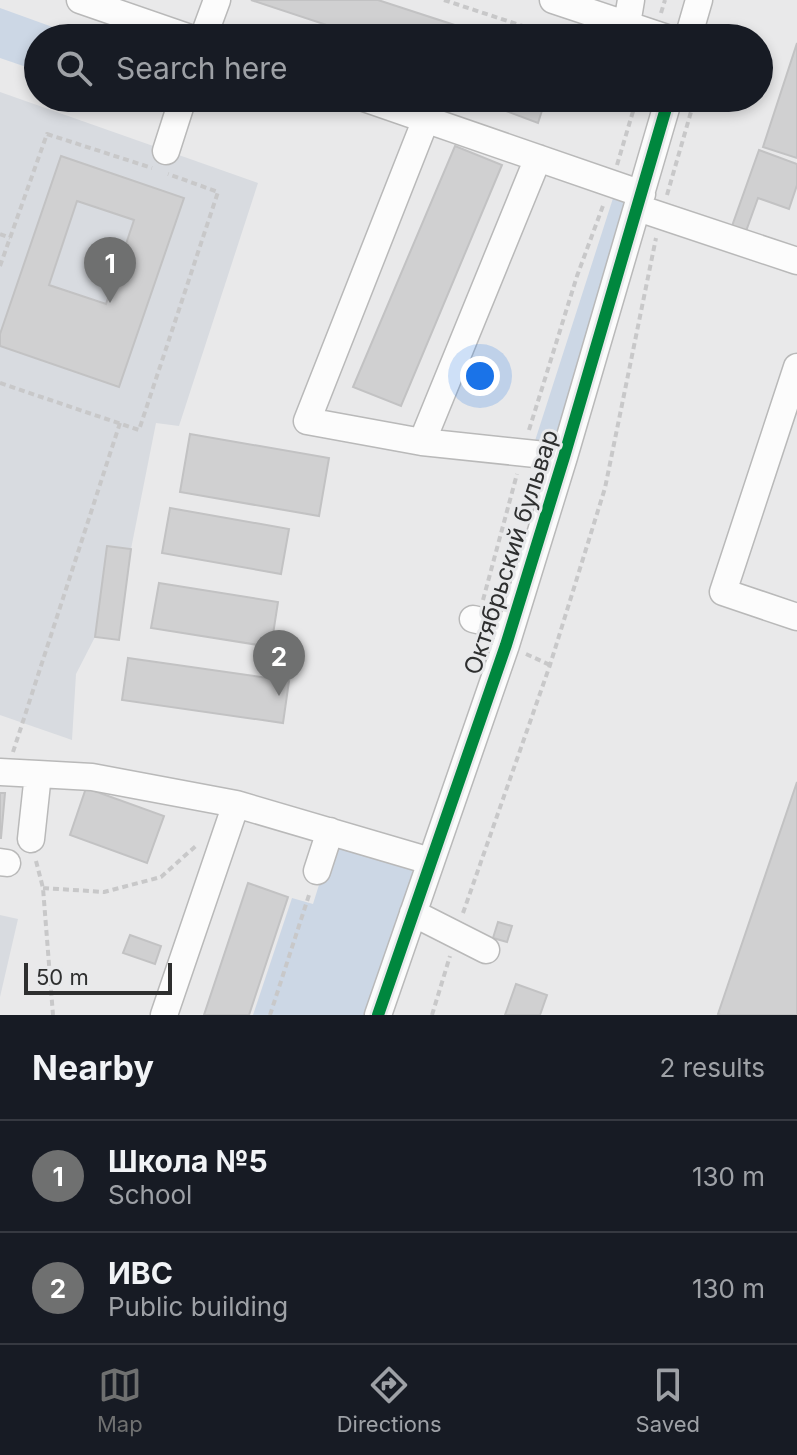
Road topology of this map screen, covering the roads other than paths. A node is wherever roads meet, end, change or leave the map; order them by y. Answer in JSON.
{"nodes":[{"id":1,"x":80,"y":0,"type":"edge"},
{"id":2,"x":217,"y":0,"type":"edge"},
{"id":3,"x":553,"y":0,"type":"edge"},
{"id":4,"x":699,"y":0,"type":"edge"},
{"id":5,"x":629,"y":12,"type":"edge"},
{"id":6,"x":149,"y":24,"type":"edge"},
{"id":7,"x":208,"y":24,"type":"edge"},
{"id":8,"x":647,"y":24,"type":"edge"},
{"id":9,"x":692,"y":24,"type":"edge"},
{"id":10,"x":179,"y":112,"type":"edge"},
{"id":11,"x":405,"y":112,"type":"edge"},
{"id":12,"x":666,"y":112,"type":"edge"},
{"id":13,"x":426,"y":119,"type":"junction"},
{"id":14,"x":166,"y":151,"type":"dead end"},
{"id":15,"x":538,"y":158,"type":"junction"},
{"id":16,"x":647,"y":206,"type":"junction"},
{"id":17,"x":797,"y":261,"type":"edge"},
{"id":18,"x":797,"y":367,"type":"edge"},
{"id":19,"x":422,"y":442,"type":"junction"},
{"id":20,"x":564,"y":457,"type":"junction"},
{"id":21,"x":797,"y":617,"type":"edge"},
{"id":22,"x":476,"y":619,"type":"road end"},
{"id":23,"x":511,"y":628,"type":"junction"},
{"id":24,"x":3,"y":772,"type":"edge"},
{"id":25,"x":38,"y":774,"type":"junction"},
{"id":26,"x":236,"y":804,"type":"junction"},
{"id":27,"x":330,"y":831,"type":"junction"},
{"id":28,"x":31,"y":839,"type":"road end"},
{"id":29,"x":430,"y":861,"type":"junction"},
{"id":30,"x":317,"y":871,"type":"road end"},
{"id":31,"x":413,"y":913,"type":"junction"},
{"id":32,"x":486,"y":950,"type":"dead end"},
{"id":33,"x":164,"y":1015,"type":"edge"},
{"id":34,"x":378,"y":1015,"type":"edge"}],
"edges":[{"from":1,"to":6,"type":"street"},
{"from":2,"to":7,"type":"street"},
{"from":3,"to":5,"type":"street"},
{"from":4,"to":9,"type":"street"},
{"from":5,"to":8,"type":"street"},
{"from":10,"to":14,"type":"street"},
{"from":11,"to":13,"type":"street"},
{"from":12,"to":16,"type":"street","name":"Октябрьский бульвар"},
{"from":13,"to":15,"type":"street"},
{"from":13,"to":19,"type":"street"},
{"from":15,"to":16,"type":"street"},
{"from":15,"to":19,"type":"street"},
{"from":16,"to":17,"type":"street"},
{"from":16,"to":20,"type":"street","name":"Октябрьский бульвар"},
{"from":18,"to":21,"type":"street"},
{"from":19,"to":20,"type":"street"},
{"from":20,"to":23,"type":"street","name":"Октябрьский бульвар"},
{"from":22,"to":23,"type":"street"},
{"from":23,"to":29,"type":"street","name":"Октябрьский бульвар"},
{"from":24,"to":25,"type":"street"},
{"from":25,"to":26,"type":"street"},
{"from":25,"to":28,"type":"street"},
{"from":26,"to":27,"type":"street"},
{"from":26,"to":33,"type":"street"},
{"from":27,"to":29,"type":"street"},
{"from":27,"to":30,"type":"street"},
{"from":29,"to":31,"type":"street","name":"Октябрьский бульвар"},
{"from":31,"to":32,"type":"street"},
{"from":31,"to":34,"type":"street","name":"Октябрьский бульвар"}]}
